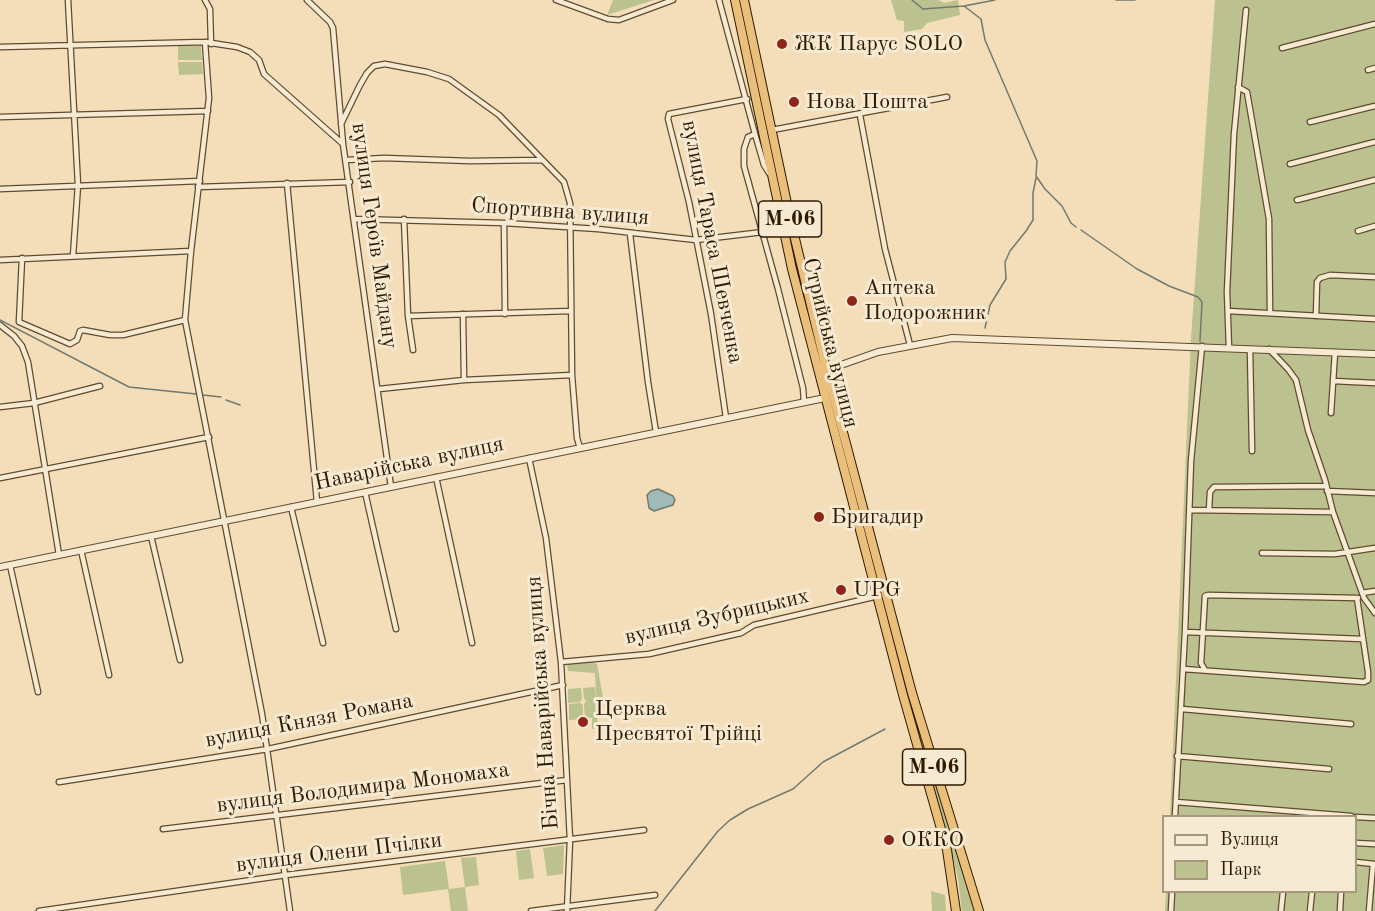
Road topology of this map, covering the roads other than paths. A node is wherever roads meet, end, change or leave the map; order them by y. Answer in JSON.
{"nodes":[{"id":1,"x":68,"y":0,"type":"edge"},
{"id":2,"x":205,"y":0,"type":"edge"},
{"id":3,"x":307,"y":0,"type":"edge"},
{"id":4,"x":556,"y":0,"type":"edge"},
{"id":5,"x":674,"y":0,"type":"edge"},
{"id":6,"x":719,"y":0,"type":"edge"},
{"id":7,"x":735,"y":0,"type":"edge"},
{"id":8,"x":744,"y":0,"type":"edge"},
{"id":9,"x":1246,"y":10,"type":"dead end"},
{"id":10,"x":1375,"y":24,"type":"edge"},
{"id":11,"x":208,"y":43,"type":"junction"},
{"id":12,"x":70,"y":45,"type":"junction"},
{"id":13,"x":0,"y":47,"type":"edge"},
{"id":14,"x":1282,"y":48,"type":"dead end"},
{"id":15,"x":1375,"y":68,"type":"edge"},
{"id":16,"x":1368,"y":70,"type":"dead end"},
{"id":17,"x":1238,"y":87,"type":"junction"},
{"id":18,"x":947,"y":97,"type":"dead end"},
{"id":19,"x":747,"y":99,"type":"junction"},
{"id":20,"x":1375,"y":106,"type":"edge"},
{"id":21,"x":208,"y":111,"type":"junction"},
{"id":22,"x":75,"y":115,"type":"junction"},
{"id":23,"x":860,"y":115,"type":"junction"},
{"id":24,"x":0,"y":117,"type":"edge"},
{"id":25,"x":1310,"y":122,"type":"dead end"},
{"id":26,"x":341,"y":124,"type":"junction"},
{"id":27,"x":772,"y":130,"type":"junction"},
{"id":28,"x":755,"y":134,"type":"junction"},
{"id":29,"x":1375,"y":142,"type":"edge"},
{"id":30,"x":344,"y":144,"type":"junction"},
{"id":31,"x":346,"y":160,"type":"junction"},
{"id":32,"x":542,"y":160,"type":"junction"},
{"id":33,"x":1290,"y":164,"type":"dead end"},
{"id":34,"x":773,"y":180,"type":"junction"},
{"id":35,"x":1375,"y":180,"type":"edge"},
{"id":36,"x":350,"y":182,"type":"junction"},
{"id":37,"x":287,"y":183,"type":"junction"},
{"id":38,"x":199,"y":184,"type":"junction"},
{"id":39,"x":78,"y":185,"type":"junction"},
{"id":40,"x":0,"y":189,"type":"edge"},
{"id":41,"x":1297,"y":200,"type":"dead end"},
{"id":42,"x":354,"y":219,"type":"junction"},
{"id":43,"x":404,"y":219,"type":"junction"},
{"id":44,"x":504,"y":223,"type":"junction"},
{"id":45,"x":1375,"y":226,"type":"edge"},
{"id":46,"x":570,"y":228,"type":"junction"},
{"id":47,"x":1358,"y":231,"type":"dead end"},
{"id":48,"x":763,"y":232,"type":"junction"},
{"id":49,"x":630,"y":234,"type":"junction"},
{"id":50,"x":696,"y":240,"type":"junction"},
{"id":51,"x":191,"y":251,"type":"junction"},
{"id":52,"x":73,"y":256,"type":"junction"},
{"id":53,"x":22,"y":258,"type":"junction"},
{"id":54,"x":0,"y":260,"type":"edge"},
{"id":55,"x":1375,"y":277,"type":"edge"},
{"id":56,"x":570,"y":311,"type":"junction"},
{"id":57,"x":1228,"y":311,"type":"junction"},
{"id":58,"x":463,"y":314,"type":"junction"},
{"id":59,"x":506,"y":314,"type":"junction"},
{"id":60,"x":1270,"y":314,"type":"junction"},
{"id":61,"x":408,"y":316,"type":"junction"},
{"id":62,"x":1316,"y":316,"type":"junction"},
{"id":63,"x":1375,"y":319,"type":"edge"},
{"id":64,"x":185,"y":320,"type":"junction"},
{"id":65,"x":0,"y":325,"type":"edge"},
{"id":66,"x":910,"y":345,"type":"junction"},
{"id":67,"x":1202,"y":346,"type":"junction"},
{"id":68,"x":1229,"y":348,"type":"junction"},
{"id":69,"x":1250,"y":349,"type":"junction"},
{"id":70,"x":413,"y":350,"type":"dead end"},
{"id":71,"x":1269,"y":350,"type":"junction"},
{"id":72,"x":1335,"y":352,"type":"junction"},
{"id":73,"x":1375,"y":354,"type":"edge"},
{"id":74,"x":826,"y":368,"type":"junction"},
{"id":75,"x":572,"y":375,"type":"junction"},
{"id":76,"x":464,"y":380,"type":"junction"},
{"id":77,"x":1334,"y":381,"type":"junction"},
{"id":78,"x":1375,"y":383,"type":"edge"},
{"id":79,"x":100,"y":386,"type":"dead end"},
{"id":80,"x":379,"y":389,"type":"junction"},
{"id":81,"x":825,"y":398,"type":"junction"},
{"id":82,"x":804,"y":402,"type":"junction"},
{"id":83,"x":34,"y":403,"type":"junction"},
{"id":84,"x":0,"y":407,"type":"edge"},
{"id":85,"x":1331,"y":413,"type":"dead end"},
{"id":86,"x":726,"y":418,"type":"junction"},
{"id":87,"x":656,"y":432,"type":"junction"},
{"id":88,"x":208,"y":437,"type":"junction"},
{"id":89,"x":580,"y":448,"type":"junction"},
{"id":90,"x":1252,"y":451,"type":"dead end"},
{"id":91,"x":529,"y":458,"type":"junction"},
{"id":92,"x":44,"y":469,"type":"junction"},
{"id":93,"x":436,"y":477,"type":"junction"},
{"id":94,"x":0,"y":478,"type":"edge"},
{"id":95,"x":392,"y":487,"type":"junction"},
{"id":96,"x":1327,"y":488,"type":"junction"},
{"id":97,"x":364,"y":492,"type":"junction"},
{"id":98,"x":1375,"y":493,"type":"edge"},
{"id":99,"x":317,"y":502,"type":"junction"},
{"id":100,"x":291,"y":507,"type":"junction"},
{"id":101,"x":1190,"y":510,"type":"junction"},
{"id":102,"x":1209,"y":510,"type":"junction"},
{"id":103,"x":1333,"y":512,"type":"junction"},
{"id":104,"x":223,"y":521,"type":"junction"},
{"id":105,"x":151,"y":536,"type":"junction"},
{"id":106,"x":1375,"y":548,"type":"edge"},
{"id":107,"x":81,"y":550,"type":"junction"},
{"id":108,"x":1347,"y":552,"type":"junction"},
{"id":109,"x":1262,"y":553,"type":"dead end"},
{"id":110,"x":59,"y":555,"type":"junction"},
{"id":111,"x":10,"y":565,"type":"junction"},
{"id":112,"x":0,"y":567,"type":"edge"},
{"id":113,"x":1375,"y":591,"type":"edge"},
{"id":114,"x":878,"y":596,"type":"junction"},
{"id":115,"x":1363,"y":596,"type":"junction"},
{"id":116,"x":1357,"y":598,"type":"junction"},
{"id":117,"x":1375,"y":613,"type":"edge"},
{"id":118,"x":889,"y":622,"type":"junction"},
{"id":119,"x":396,"y":629,"type":"dead end"},
{"id":120,"x":1185,"y":632,"type":"junction"},
{"id":121,"x":1203,"y":633,"type":"junction"},
{"id":122,"x":1362,"y":639,"type":"junction"},
{"id":123,"x":472,"y":642,"type":"dead end"},
{"id":124,"x":323,"y":643,"type":"dead end"},
{"id":125,"x":180,"y":660,"type":"dead end"},
{"id":126,"x":561,"y":662,"type":"junction"},
{"id":127,"x":1183,"y":669,"type":"junction"},
{"id":128,"x":1205,"y":670,"type":"junction"},
{"id":129,"x":109,"y":675,"type":"dead end"},
{"id":130,"x":563,"y":686,"type":"junction"},
{"id":131,"x":38,"y":692,"type":"dead end"},
{"id":132,"x":1182,"y":709,"type":"junction"},
{"id":133,"x":1351,"y":724,"type":"dead end"},
{"id":134,"x":268,"y":749,"type":"junction"},
{"id":135,"x":1178,"y":756,"type":"junction"},
{"id":136,"x":1329,"y":769,"type":"dead end"},
{"id":137,"x":567,"y":780,"type":"junction"},
{"id":138,"x":59,"y":782,"type":"dead end"},
{"id":139,"x":1176,"y":801,"type":"junction"},
{"id":140,"x":277,"y":814,"type":"junction"},
{"id":141,"x":1175,"y":815,"type":"edge"},
{"id":142,"x":1339,"y":815,"type":"edge"},
{"id":143,"x":1357,"y":817,"type":"edge"},
{"id":144,"x":1375,"y":818,"type":"edge"},
{"id":145,"x":163,"y":829,"type":"dead end"},
{"id":146,"x":644,"y":830,"type":"dead end"},
{"id":147,"x":570,"y":840,"type":"junction"},
{"id":148,"x":1357,"y":843,"type":"edge"},
{"id":149,"x":1375,"y":844,"type":"edge"},
{"id":150,"x":1357,"y":862,"type":"edge"},
{"id":151,"x":1374,"y":864,"type":"edge"},
{"id":152,"x":286,"y":875,"type":"junction"},
{"id":153,"x":1172,"y":893,"type":"edge"},
{"id":154,"x":1283,"y":893,"type":"edge"},
{"id":155,"x":1312,"y":893,"type":"edge"},
{"id":156,"x":1341,"y":893,"type":"edge"},
{"id":157,"x":655,"y":896,"type":"dead end"},
{"id":158,"x":567,"y":909,"type":"edge"},
{"id":159,"x":39,"y":911,"type":"edge"},
{"id":160,"x":290,"y":911,"type":"edge"},
{"id":161,"x":531,"y":911,"type":"edge"},
{"id":162,"x":956,"y":911,"type":"edge"},
{"id":163,"x":979,"y":911,"type":"edge"},
{"id":164,"x":1171,"y":911,"type":"edge"},
{"id":165,"x":1281,"y":911,"type":"edge"},
{"id":166,"x":1310,"y":911,"type":"edge"},
{"id":167,"x":1340,"y":911,"type":"edge"},
{"id":168,"x":1369,"y":911,"type":"edge"}],
"edges":[{"from":1,"to":12,"type":"street"},
{"from":2,"to":11,"type":"street"},
{"from":3,"to":26,"type":"street","name":"вулиця Героїв Майдану"},
{"from":4,"to":5,"type":"street"},
{"from":6,"to":19,"type":"street"},
{"from":7,"to":34,"type":"highway","name":"Стрийська вулиця","number":"М-06"},
{"from":8,"to":27,"type":"highway","name":"Стрийська вулиця","number":"М-06"},
{"from":9,"to":17,"type":"street"},
{"from":10,"to":14,"type":"street"},
{"from":11,"to":12,"type":"street"},
{"from":11,"to":21,"type":"street"},
{"from":11,"to":30,"type":"street"},
{"from":12,"to":13,"type":"street"},
{"from":12,"to":22,"type":"street"},
{"from":15,"to":16,"type":"street"},
{"from":17,"to":57,"type":"street"},
{"from":17,"to":60,"type":"street"},
{"from":18,"to":23,"type":"street"},
{"from":19,"to":28,"type":"street"},
{"from":19,"to":50,"type":"street","name":"вулиця Тараса Шевченка"},
{"from":20,"to":25,"type":"street"},
{"from":21,"to":22,"type":"street"},
{"from":21,"to":38,"type":"street"},
{"from":22,"to":24,"type":"street"},
{"from":22,"to":39,"type":"street"},
{"from":23,"to":27,"type":"street"},
{"from":23,"to":66,"type":"street"},
{"from":26,"to":30,"type":"street","name":"вулиця Героїв Майдану"},
{"from":26,"to":32,"type":"street"},
{"from":27,"to":74,"type":"highway","name":"Стрийська вулиця","number":"М-06"},
{"from":28,"to":34,"type":"street"},
{"from":28,"to":48,"type":"street"},
{"from":29,"to":33,"type":"street"},
{"from":30,"to":31,"type":"street","name":"вулиця Героїв Майдану"},
{"from":31,"to":32,"type":"street"},
{"from":31,"to":36,"type":"street","name":"вулиця Героїв Майдану"},
{"from":32,"to":46,"type":"street"},
{"from":34,"to":81,"type":"highway","name":"Стрийська вулиця","number":"М-06"},
{"from":35,"to":41,"type":"street"},
{"from":36,"to":37,"type":"street"},
{"from":36,"to":42,"type":"street","name":"вулиця Героїв Майдану"},
{"from":37,"to":38,"type":"street"},
{"from":37,"to":99,"type":"street"},
{"from":38,"to":39,"type":"street"},
{"from":38,"to":51,"type":"street"},
{"from":39,"to":40,"type":"street"},
{"from":39,"to":52,"type":"street"},
{"from":42,"to":43,"type":"street","name":"Спортивна вулиця"},
{"from":42,"to":80,"type":"street","name":"вулиця Героїв Майдану"},
{"from":43,"to":44,"type":"street","name":"Спортивна вулиця"},
{"from":43,"to":61,"type":"street"},
{"from":44,"to":46,"type":"street","name":"Спортивна вулиця"},
{"from":44,"to":59,"type":"street"},
{"from":45,"to":47,"type":"street"},
{"from":46,"to":49,"type":"street","name":"Спортивна вулиця"},
{"from":46,"to":56,"type":"street"},
{"from":48,"to":50,"type":"street","name":"Спортивна вулиця"},
{"from":48,"to":82,"type":"street"},
{"from":49,"to":50,"type":"street","name":"Спортивна вулиця"},
{"from":49,"to":87,"type":"street"},
{"from":50,"to":86,"type":"street","name":"вулиця Тараса Шевченка"},
{"from":51,"to":52,"type":"street"},
{"from":51,"to":64,"type":"street"},
{"from":52,"to":53,"type":"street"},
{"from":53,"to":54,"type":"street"},
{"from":53,"to":64,"type":"street"},
{"from":55,"to":62,"type":"street"},
{"from":56,"to":59,"type":"street"},
{"from":56,"to":75,"type":"street"},
{"from":57,"to":60,"type":"street"},
{"from":57,"to":68,"type":"street"},
{"from":58,"to":59,"type":"street"},
{"from":58,"to":61,"type":"street"},
{"from":58,"to":76,"type":"street"},
{"from":60,"to":62,"type":"street"},
{"from":61,"to":70,"type":"street"},
{"from":62,"to":63,"type":"street"},
{"from":64,"to":88,"type":"street"},
{"from":65,"to":83,"type":"street"},
{"from":66,"to":67,"type":"street"},
{"from":66,"to":74,"type":"street"},
{"from":67,"to":68,"type":"street"},
{"from":67,"to":101,"type":"street"},
{"from":68,"to":69,"type":"street"},
{"from":69,"to":71,"type":"street"},
{"from":69,"to":90,"type":"street"},
{"from":71,"to":72,"type":"street"},
{"from":71,"to":96,"type":"street"},
{"from":72,"to":73,"type":"street"},
{"from":72,"to":77,"type":"street"},
{"from":74,"to":118,"type":"highway","name":"Стрийська вулиця","number":"М-06"},
{"from":75,"to":76,"type":"street"},
{"from":75,"to":89,"type":"street"},
{"from":76,"to":80,"type":"street"},
{"from":77,"to":78,"type":"street"},
{"from":77,"to":85,"type":"street"},
{"from":79,"to":83,"type":"street"},
{"from":80,"to":95,"type":"street","name":"вулиця Героїв Майдану"},
{"from":81,"to":82,"type":"street","name":"Наварійська вулиця"},
{"from":81,"to":114,"type":"highway","name":"Стрийська вулиця","number":"М-06"},
{"from":82,"to":86,"type":"street","name":"Наварійська вулиця"},
{"from":83,"to":84,"type":"street"},
{"from":83,"to":92,"type":"street"},
{"from":86,"to":87,"type":"street","name":"Наварійська вулиця"},
{"from":87,"to":89,"type":"street","name":"Наварійська вулиця"},
{"from":88,"to":92,"type":"street"},
{"from":88,"to":104,"type":"street"},
{"from":89,"to":91,"type":"street","name":"Наварійська вулиця"},
{"from":91,"to":93,"type":"street","name":"Наварійська вулиця"},
{"from":91,"to":126,"type":"street","name":"Бічна Наварійська вулиця"},
{"from":92,"to":94,"type":"street"},
{"from":92,"to":110,"type":"street"},
{"from":93,"to":95,"type":"street","name":"Наварійська вулиця"},
{"from":93,"to":123,"type":"street"},
{"from":95,"to":97,"type":"street","name":"Наварійська вулиця"},
{"from":96,"to":98,"type":"street"},
{"from":96,"to":102,"type":"street"},
{"from":96,"to":103,"type":"street"},
{"from":97,"to":99,"type":"street","name":"Наварійська вулиця"},
{"from":97,"to":119,"type":"street"},
{"from":99,"to":100,"type":"street","name":"Наварійська вулиця"},
{"from":100,"to":104,"type":"street","name":"Наварійська вулиця"},
{"from":100,"to":124,"type":"street"},
{"from":101,"to":102,"type":"street"},
{"from":101,"to":120,"type":"street"},
{"from":102,"to":103,"type":"street"},
{"from":103,"to":108,"type":"street"},
{"from":104,"to":105,"type":"street","name":"Наварійська вулиця"},
{"from":104,"to":134,"type":"street"},
{"from":105,"to":107,"type":"street","name":"Наварійська вулиця"},
{"from":105,"to":125,"type":"street"},
{"from":106,"to":108,"type":"street"},
{"from":107,"to":110,"type":"street","name":"Наварійська вулиця"},
{"from":107,"to":129,"type":"street"},
{"from":108,"to":109,"type":"street"},
{"from":108,"to":115,"type":"street"},
{"from":110,"to":111,"type":"street","name":"Наварійська вулиця"},
{"from":111,"to":112,"type":"street","name":"Наварійська вулиця"},
{"from":111,"to":131,"type":"street"},
{"from":113,"to":115,"type":"street"},
{"from":114,"to":118,"type":"highway","name":"Стрийська вулиця","number":"М-06"},
{"from":114,"to":126,"type":"street","name":"вулиця Зубрицьких"},
{"from":115,"to":116,"type":"street"},
{"from":115,"to":117,"type":"street"},
{"from":116,"to":121,"type":"street"},
{"from":116,"to":122,"type":"street"},
{"from":118,"to":162,"type":"highway","number":"М-06"},
{"from":118,"to":163,"type":"highway","number":"М-06"},
{"from":120,"to":121,"type":"street"},
{"from":120,"to":127,"type":"street"},
{"from":121,"to":122,"type":"street"},
{"from":121,"to":128,"type":"street"},
{"from":122,"to":128,"type":"street"},
{"from":126,"to":130,"type":"street","name":"Бічна Наварійська вулиця"},
{"from":127,"to":128,"type":"street"},
{"from":127,"to":132,"type":"street"},
{"from":130,"to":134,"type":"street","name":"вулиця Князя Романа"},
{"from":130,"to":137,"type":"street","name":"Бічна Наварійська вулиця"},
{"from":132,"to":133,"type":"street"},
{"from":132,"to":135,"type":"street"},
{"from":134,"to":138,"type":"street","name":"вулиця Князя Романа"},
{"from":134,"to":140,"type":"street"},
{"from":135,"to":136,"type":"street"},
{"from":135,"to":139,"type":"street"},
{"from":137,"to":140,"type":"street","name":"вулиця Володимира Мономаха"},
{"from":137,"to":147,"type":"street","name":"Бічна Наварійська вулиця"},
{"from":139,"to":141,"type":"street"},
{"from":139,"to":142,"type":"street"},
{"from":140,"to":145,"type":"street","name":"вулиця Володимира Мономаха"},
{"from":140,"to":152,"type":"street"},
{"from":143,"to":144,"type":"street"},
{"from":146,"to":147,"type":"street","name":"вулиця Олени Пчілки"},
{"from":147,"to":152,"type":"street","name":"вулиця Олени Пчілки"},
{"from":147,"to":158,"type":"street","name":"Бічна Наварійська вулиця"},
{"from":148,"to":149,"type":"street"},
{"from":150,"to":151,"type":"street"},
{"from":151,"to":168,"type":"street"},
{"from":152,"to":159,"type":"street","name":"вулиця Олени Пчілки"},
{"from":152,"to":160,"type":"street"},
{"from":153,"to":164,"type":"street"},
{"from":154,"to":165,"type":"street"},
{"from":155,"to":166,"type":"street"},
{"from":156,"to":167,"type":"street"},
{"from":157,"to":158,"type":"street"},
{"from":158,"to":161,"type":"street"}]}
